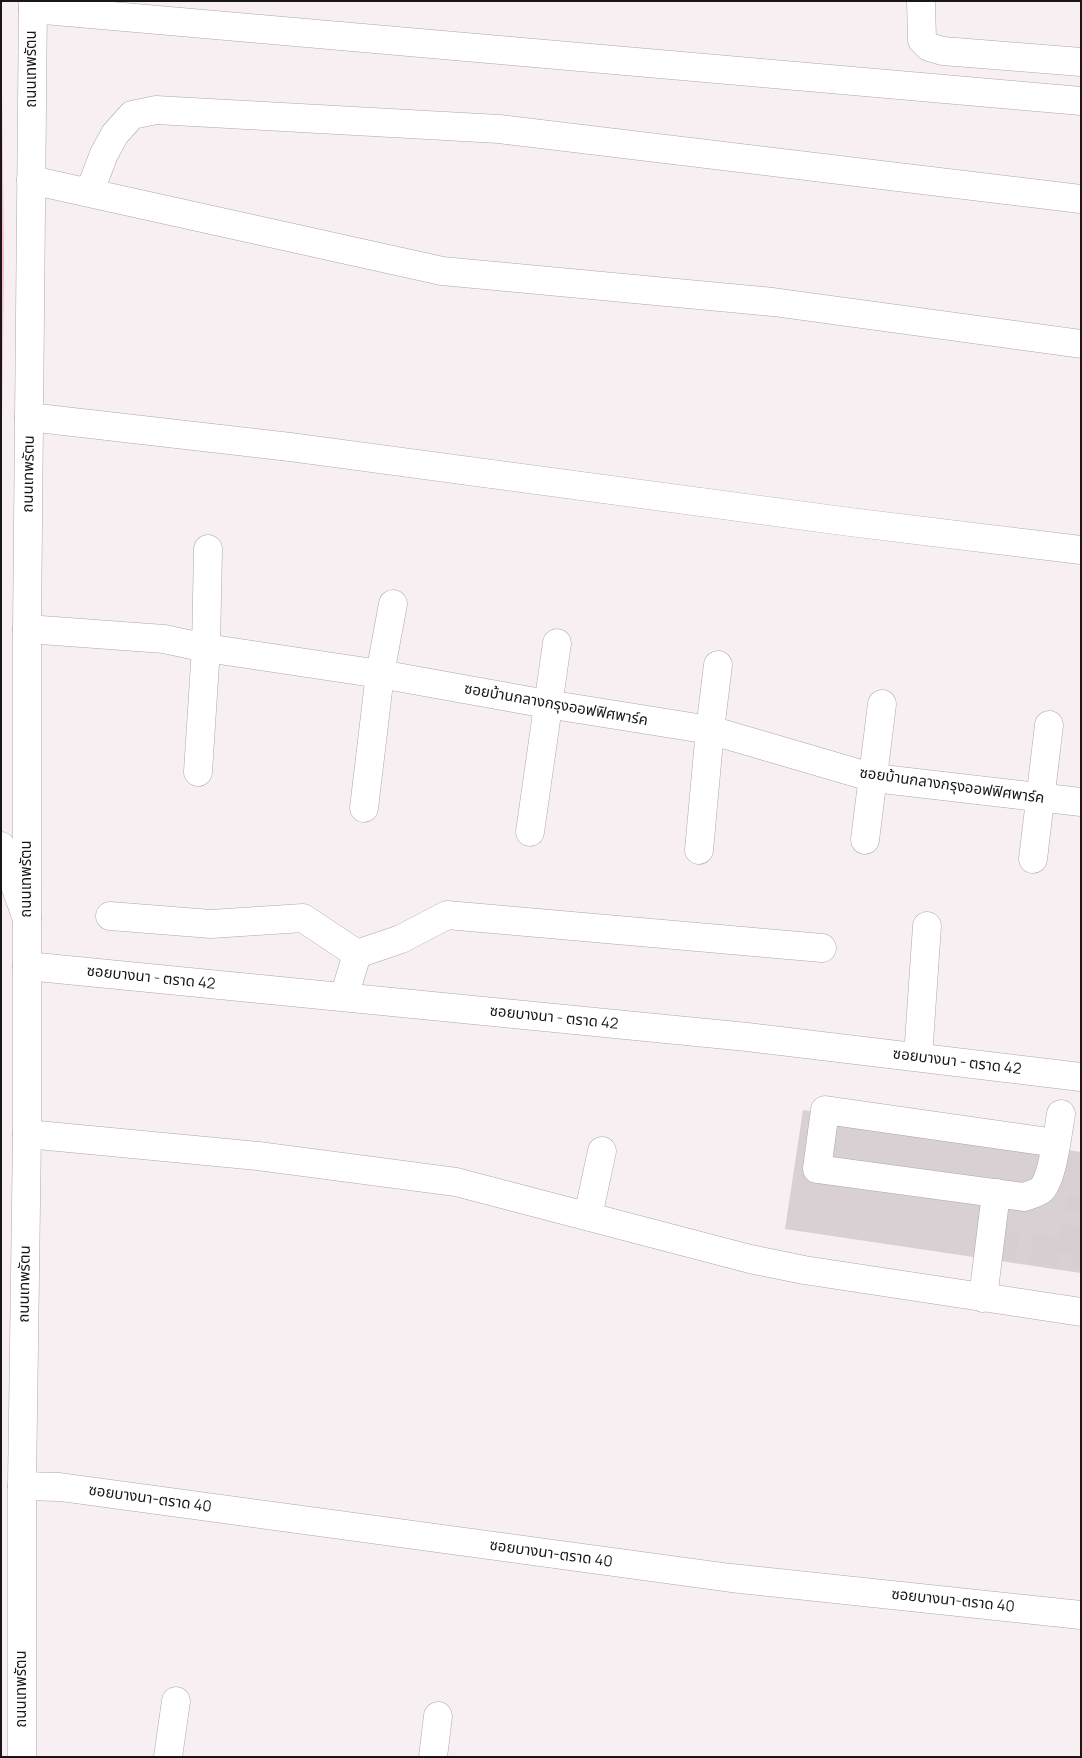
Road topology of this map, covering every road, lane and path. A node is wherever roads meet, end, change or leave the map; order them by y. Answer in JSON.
{"nodes":[{"id":1,"x":922,"y":1,"type":"edge"},
{"id":2,"x":33,"y":5,"type":"edge"},
{"id":3,"x":1081,"y":62,"type":"edge"},
{"id":4,"x":1081,"y":101,"type":"edge"},
{"id":5,"x":31,"y":180,"type":"junction"},
{"id":6,"x":89,"y":193,"type":"junction"},
{"id":7,"x":1081,"y":199,"type":"edge"},
{"id":8,"x":1081,"y":344,"type":"edge"},
{"id":9,"x":29,"y":417,"type":"junction"},
{"id":10,"x":208,"y":549,"type":"dead end"},
{"id":11,"x":1081,"y":550,"type":"edge"},
{"id":12,"x":393,"y":604,"type":"dead end"},
{"id":13,"x":27,"y":629,"type":"junction"},
{"id":14,"x":557,"y":642,"type":"dead end"},
{"id":15,"x":206,"y":648,"type":"junction"},
{"id":16,"x":718,"y":664,"type":"dead end"},
{"id":17,"x":380,"y":674,"type":"junction"},
{"id":18,"x":547,"y":704,"type":"junction"},
{"id":19,"x":882,"y":704,"type":"dead end"},
{"id":20,"x":1049,"y":725,"type":"dead end"},
{"id":21,"x":710,"y":730,"type":"junction"},
{"id":22,"x":198,"y":772,"type":"dead end"},
{"id":23,"x":874,"y":778,"type":"junction"},
{"id":24,"x":1040,"y":798,"type":"junction"},
{"id":25,"x":1081,"y":802,"type":"edge"},
{"id":26,"x":364,"y":808,"type":"dead end"},
{"id":27,"x":530,"y":832,"type":"dead end"},
{"id":28,"x":865,"y":840,"type":"dead end"},
{"id":29,"x":1,"y":846,"type":"edge"},
{"id":30,"x":699,"y":850,"type":"dead end"},
{"id":31,"x":1033,"y":859,"type":"dead end"},
{"id":32,"x":110,"y":916,"type":"dead end"},
{"id":33,"x":27,"y":919,"type":"junction"},
{"id":34,"x":926,"y":926,"type":"dead end"},
{"id":35,"x":822,"y":948,"type":"dead end"},
{"id":36,"x":357,"y":954,"type":"junction"},
{"id":37,"x":27,"y":966,"type":"junction"},
{"id":38,"x":344,"y":997,"type":"junction"},
{"id":39,"x":918,"y":1058,"type":"junction"},
{"id":40,"x":1081,"y":1077,"type":"edge"},
{"id":41,"x":1061,"y":1114,"type":"dead end"},
{"id":42,"x":27,"y":1134,"type":"junction"},
{"id":43,"x":1056,"y":1143,"type":"junction"},
{"id":44,"x":602,"y":1150,"type":"dead end"},
{"id":45,"x":996,"y":1193,"type":"junction"},
{"id":46,"x":588,"y":1216,"type":"junction"},
{"id":47,"x":983,"y":1298,"type":"junction"},
{"id":48,"x":1081,"y":1312,"type":"edge"},
{"id":49,"x":22,"y":1486,"type":"junction"},
{"id":50,"x":1081,"y":1615,"type":"edge"},
{"id":51,"x":176,"y":1701,"type":"dead end"},
{"id":52,"x":438,"y":1716,"type":"dead end"},
{"id":53,"x":22,"y":1757,"type":"edge"},
{"id":54,"x":168,"y":1757,"type":"edge"},
{"id":55,"x":433,"y":1757,"type":"edge"}],
"edges":[{"from":1,"to":3,"type":"main road"},
{"from":2,"to":4,"type":"main road"},
{"from":2,"to":5,"type":"main road","name":"ถนนเทพรัตน"},
{"from":5,"to":6,"type":"main road"},
{"from":5,"to":9,"type":"main road","name":"ถนนเทพรัตน"},
{"from":6,"to":7,"type":"main road"},
{"from":6,"to":8,"type":"main road"},
{"from":9,"to":11,"type":"main road"},
{"from":9,"to":13,"type":"main road","name":"ถนนเทพรัตน"},
{"from":10,"to":15,"type":"main road"},
{"from":12,"to":17,"type":"main road"},
{"from":13,"to":15,"type":"main road","name":"ซอยบ้านกลางกรุงออฟฟิศพาร์ค"},
{"from":13,"to":33,"type":"main road","name":"ถนนเทพรัตน"},
{"from":14,"to":18,"type":"main road"},
{"from":15,"to":17,"type":"main road","name":"ซอยบ้านกลางกรุงออฟฟิศพาร์ค"},
{"from":15,"to":22,"type":"main road"},
{"from":16,"to":21,"type":"main road"},
{"from":17,"to":18,"type":"main road","name":"ซอยบ้านกลางกรุงออฟฟิศพาร์ค"},
{"from":17,"to":26,"type":"main road"},
{"from":18,"to":21,"type":"main road","name":"ซอยบ้านกลางกรุงออฟฟิศพาร์ค"},
{"from":18,"to":27,"type":"main road"},
{"from":19,"to":23,"type":"main road"},
{"from":20,"to":24,"type":"main road"},
{"from":21,"to":23,"type":"main road","name":"ซอยบ้านกลางกรุงออฟฟิศพาร์ค"},
{"from":21,"to":30,"type":"main road"},
{"from":23,"to":24,"type":"main road","name":"ซอยบ้านกลางกรุงออฟฟิศพาร์ค"},
{"from":23,"to":28,"type":"main road"},
{"from":24,"to":25,"type":"main road","name":"ซอยบ้านกลางกรุงออฟฟิศพาร์ค"},
{"from":24,"to":31,"type":"main road"},
{"from":29,"to":33,"type":"main road"},
{"from":32,"to":36,"type":"main road"},
{"from":33,"to":37,"type":"main road","name":"ถนนเทพรัตน"},
{"from":34,"to":39,"type":"main road"},
{"from":35,"to":36,"type":"main road"},
{"from":36,"to":38,"type":"main road"},
{"from":37,"to":38,"type":"main road","name":"ซอยบางนา - ตราด 42"},
{"from":37,"to":42,"type":"main road","name":"ถนนเทพรัตน"},
{"from":38,"to":39,"type":"main road","name":"ซอยบางนา - ตราด 42"},
{"from":39,"to":40,"type":"main road","name":"ซอยบางนา - ตราด 42"},
{"from":41,"to":43,"type":"main road"},
{"from":42,"to":46,"type":"main road"},
{"from":42,"to":49,"type":"main road","name":"ถนนเทพรัตน"},
{"from":43,"to":45,"type":"main road"},
{"from":43,"to":45,"type":"main road"},
{"from":44,"to":46,"type":"main road"},
{"from":45,"to":47,"type":"main road"},
{"from":46,"to":47,"type":"main road"},
{"from":47,"to":48,"type":"main road"},
{"from":49,"to":50,"type":"main road","name":"ซอยบางนา-ตราด 40"},
{"from":49,"to":53,"type":"main road","name":"ถนนเทพรัตน"},
{"from":51,"to":54,"type":"main road"},
{"from":52,"to":55,"type":"main road"}]}
